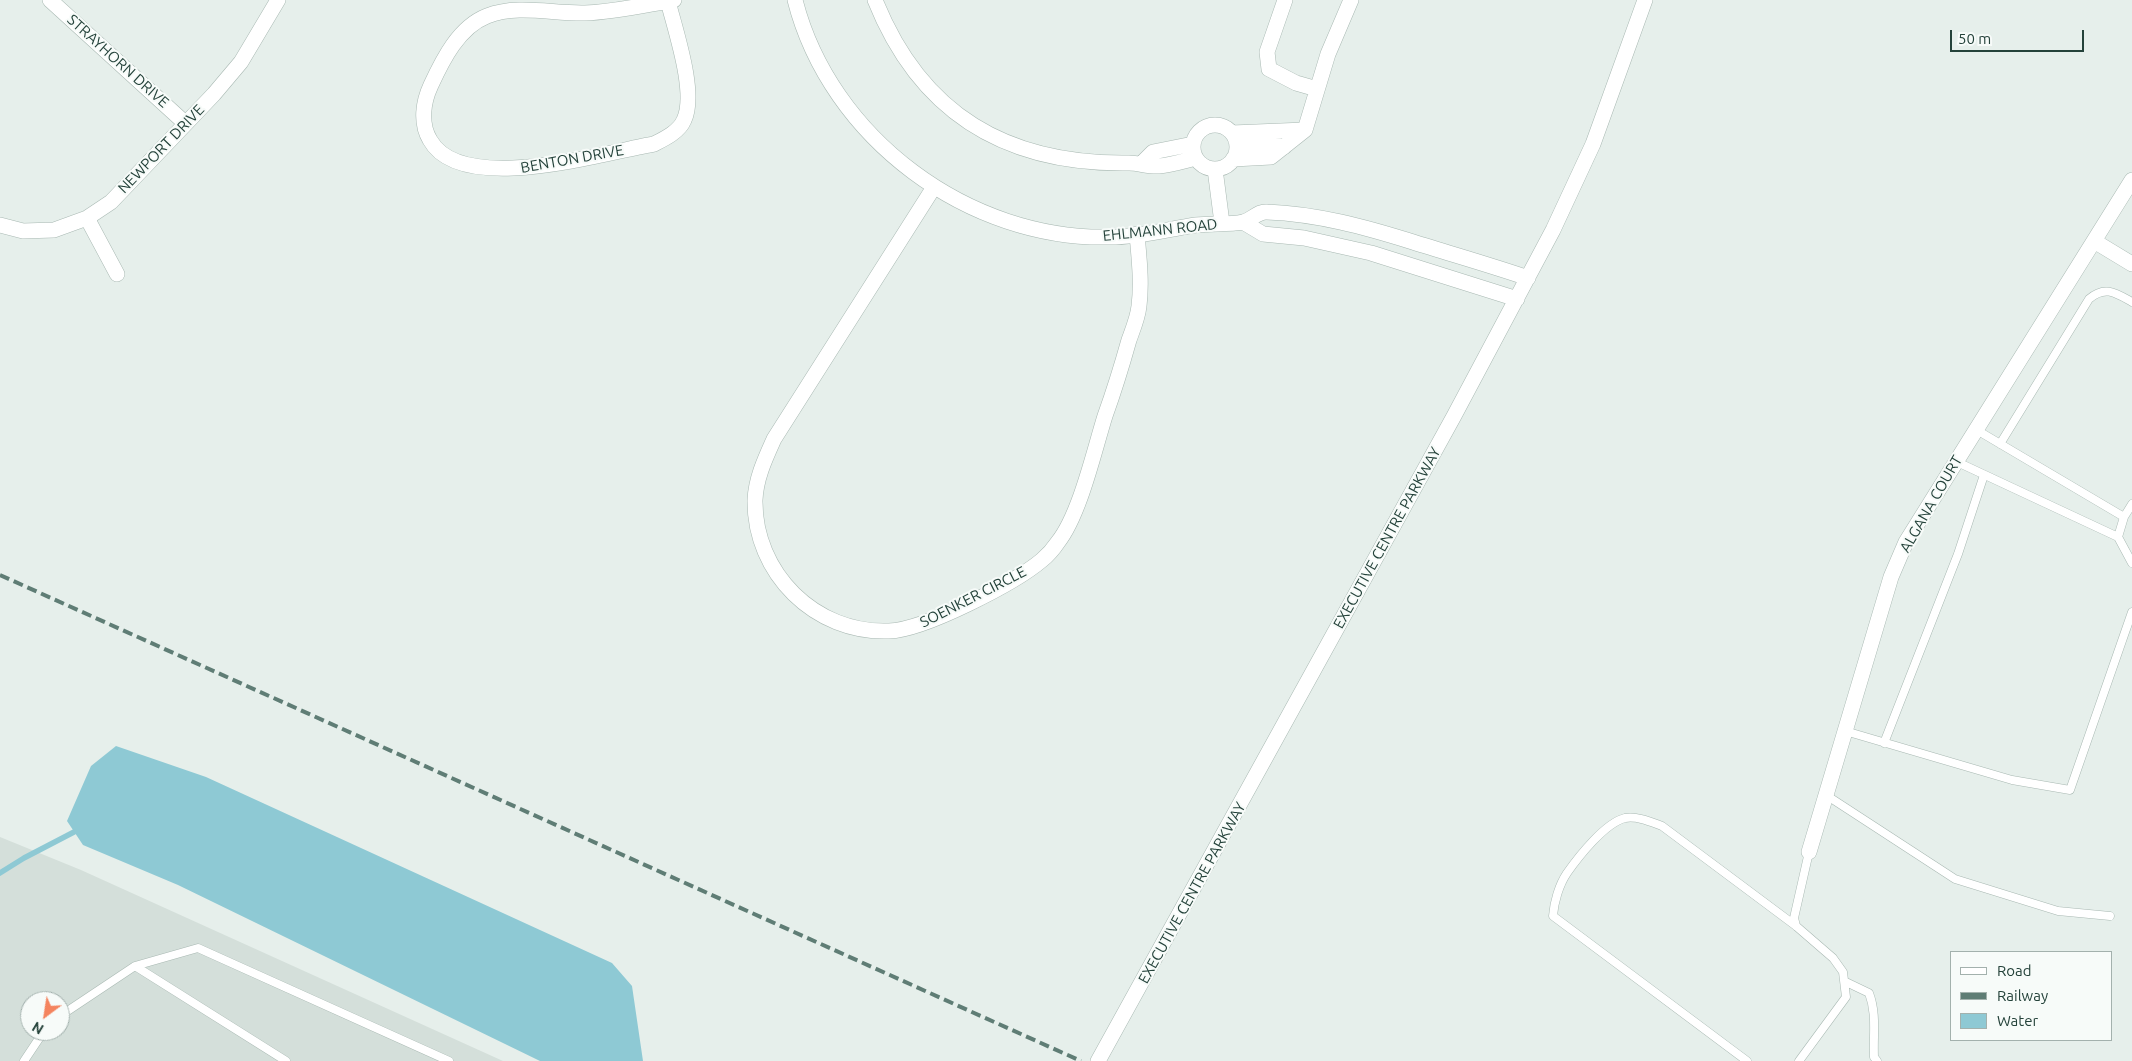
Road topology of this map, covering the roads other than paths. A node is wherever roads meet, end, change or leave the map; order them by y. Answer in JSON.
{"nodes":[{"id":1,"x":50,"y":0,"type":"edge"},
{"id":2,"x":278,"y":0,"type":"edge"},
{"id":3,"x":669,"y":0,"type":"edge"},
{"id":4,"x":795,"y":0,"type":"edge"},
{"id":5,"x":875,"y":0,"type":"edge"},
{"id":6,"x":1285,"y":0,"type":"edge"},
{"id":7,"x":1351,"y":0,"type":"edge"},
{"id":8,"x":1645,"y":0,"type":"edge"},
{"id":9,"x":1317,"y":89,"type":"junction"},
{"id":10,"x":185,"y":123,"type":"junction"},
{"id":11,"x":1305,"y":130,"type":"junction"},
{"id":12,"x":1234,"y":146,"type":"junction"},
{"id":13,"x":1195,"y":151,"type":"junction"},
{"id":14,"x":1215,"y":168,"type":"junction"},
{"id":15,"x":2132,"y":180,"type":"edge"},
{"id":16,"x":934,"y":187,"type":"junction"},
{"id":17,"x":87,"y":218,"type":"junction"},
{"id":18,"x":1222,"y":222,"type":"junction"},
{"id":19,"x":1244,"y":222,"type":"junction"},
{"id":20,"x":0,"y":225,"type":"edge"},
{"id":21,"x":1137,"y":234,"type":"junction"},
{"id":22,"x":2094,"y":241,"type":"junction"},
{"id":23,"x":2132,"y":264,"type":"edge"},
{"id":24,"x":117,"y":274,"type":"dead end"},
{"id":25,"x":1528,"y":278,"type":"junction"},
{"id":26,"x":1517,"y":299,"type":"junction"},
{"id":27,"x":2132,"y":302,"type":"edge"},
{"id":28,"x":1975,"y":429,"type":"junction"},
{"id":29,"x":2000,"y":444,"type":"junction"},
{"id":30,"x":1955,"y":461,"type":"junction"},
{"id":31,"x":1984,"y":475,"type":"junction"},
{"id":32,"x":2132,"y":504,"type":"edge"},
{"id":33,"x":2124,"y":517,"type":"junction"},
{"id":34,"x":2118,"y":537,"type":"junction"},
{"id":35,"x":2132,"y":563,"type":"edge"},
{"id":36,"x":2132,"y":612,"type":"edge"},
{"id":37,"x":1845,"y":731,"type":"junction"},
{"id":38,"x":1884,"y":743,"type":"junction"},
{"id":39,"x":1826,"y":795,"type":"junction"},
{"id":40,"x":1809,"y":852,"type":"joint"},
{"id":41,"x":2110,"y":916,"type":"dead end"},
{"id":42,"x":1796,"y":926,"type":"junction"},
{"id":43,"x":135,"y":966,"type":"junction"},
{"id":44,"x":1846,"y":982,"type":"junction"},
{"id":45,"x":70,"y":1009,"type":"edge"},
{"id":46,"x":37,"y":1041,"type":"edge"},
{"id":47,"x":24,"y":1061,"type":"edge"},
{"id":48,"x":286,"y":1061,"type":"edge"},
{"id":49,"x":449,"y":1061,"type":"edge"},
{"id":50,"x":1098,"y":1061,"type":"edge"},
{"id":51,"x":1746,"y":1061,"type":"edge"},
{"id":52,"x":1799,"y":1061,"type":"edge"},
{"id":53,"x":1877,"y":1061,"type":"edge"}],
"edges":[{"from":1,"to":10,"type":"street","name":"STRAYHORN DRIVE"},
{"from":2,"to":10,"type":"street","name":"NEWPORT DRIVE"},
{"from":3,"to":3,"type":"street","name":"BENTON DRIVE"},
{"from":4,"to":16,"type":"street","name":"EHLMANN ROAD"},
{"from":5,"to":13,"type":"street"},
{"from":6,"to":9,"type":"street"},
{"from":7,"to":9,"type":"street"},
{"from":8,"to":25,"type":"street","name":"EXECUTIVE CENTRE PARKWAY"},
{"from":9,"to":11,"type":"street"},
{"from":10,"to":17,"type":"street","name":"NEWPORT DRIVE"},
{"from":11,"to":12,"type":"street"},
{"from":11,"to":12,"type":"street"},
{"from":12,"to":13,"type":"street"},
{"from":12,"to":14,"type":"street"},
{"from":13,"to":14,"type":"street"},
{"from":14,"to":18,"type":"street"},
{"from":15,"to":22,"type":"street","name":"ALGANA COURT"},
{"from":16,"to":21,"type":"street","name":"EHLMANN ROAD"},
{"from":16,"to":21,"type":"street","name":"SOENKER CIRCLE"},
{"from":17,"to":20,"type":"street","name":"NEWPORT DRIVE"},
{"from":17,"to":24,"type":"street"},
{"from":18,"to":19,"type":"street","name":"EHLMANN ROAD"},
{"from":18,"to":21,"type":"street","name":"EHLMANN ROAD"},
{"from":19,"to":25,"type":"street","name":"EHLMANN ROAD"},
{"from":19,"to":26,"type":"street","name":"EHLMANN ROAD"},
{"from":22,"to":23,"type":"street"},
{"from":22,"to":28,"type":"street","name":"ALGANA COURT"},
{"from":25,"to":26,"type":"street","name":"EXECUTIVE CENTRE PARKWAY"},
{"from":26,"to":50,"type":"street","name":"EXECUTIVE CENTRE PARKWAY"},
{"from":27,"to":29,"type":"lane"},
{"from":28,"to":29,"type":"lane"},
{"from":28,"to":30,"type":"street","name":"ALGANA COURT"},
{"from":29,"to":33,"type":"lane"},
{"from":30,"to":31,"type":"lane"},
{"from":30,"to":37,"type":"street","name":"ALGANA COURT"},
{"from":31,"to":34,"type":"lane"},
{"from":31,"to":38,"type":"lane"},
{"from":32,"to":33,"type":"lane"},
{"from":33,"to":34,"type":"lane"},
{"from":34,"to":35,"type":"lane"},
{"from":36,"to":38,"type":"lane"},
{"from":37,"to":38,"type":"lane"},
{"from":37,"to":39,"type":"street","name":"ALGANA COURT"},
{"from":39,"to":40,"type":"street","name":"ALGANA COURT"},
{"from":39,"to":41,"type":"lane"},
{"from":40,"to":42,"type":"lane"},
{"from":42,"to":44,"type":"lane"},
{"from":42,"to":51,"type":"lane"},
{"from":43,"to":45,"type":"lane"},
{"from":43,"to":48,"type":"lane"},
{"from":43,"to":49,"type":"lane"},
{"from":44,"to":52,"type":"lane"},
{"from":44,"to":53,"type":"lane"},
{"from":46,"to":47,"type":"lane"}]}
